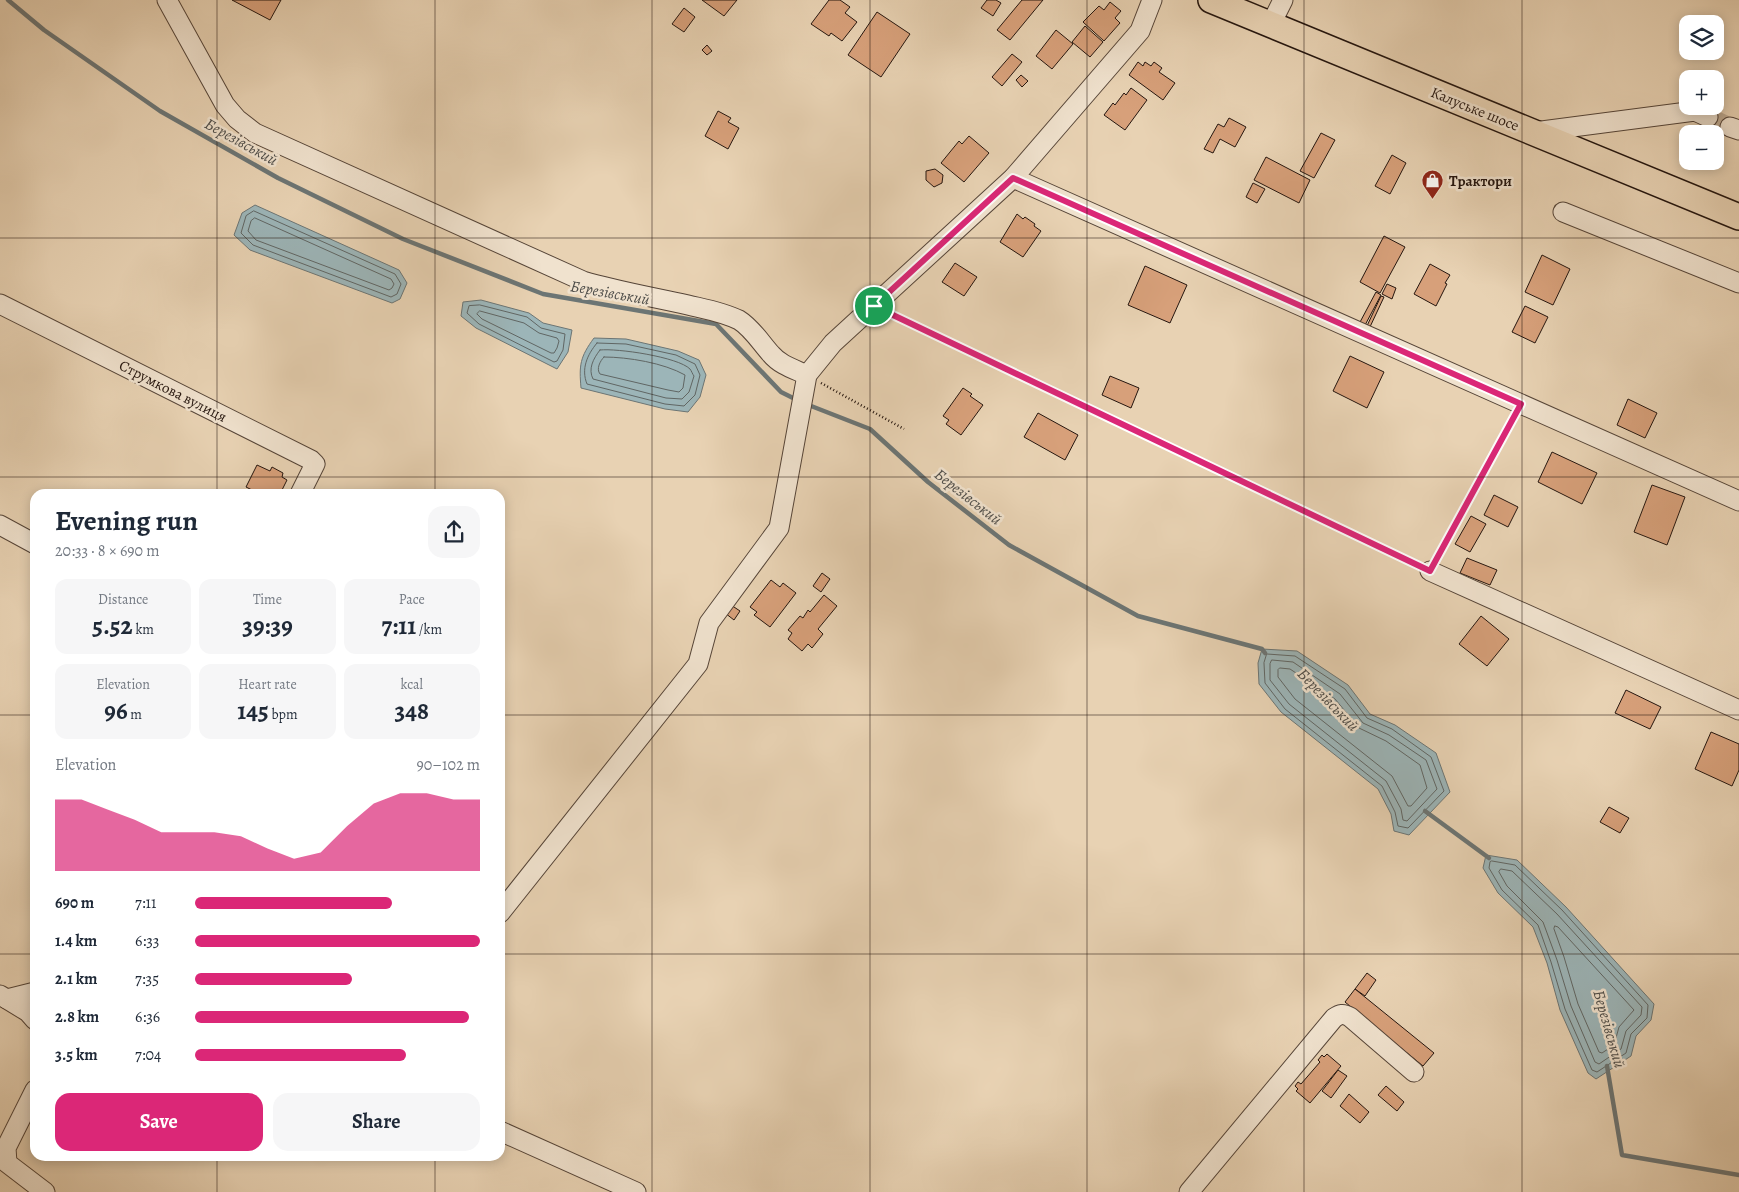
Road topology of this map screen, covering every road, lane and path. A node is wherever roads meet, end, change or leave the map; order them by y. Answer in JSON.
{"nodes":[{"id":1,"x":167,"y":0,"type":"edge"},
{"id":2,"x":1152,"y":0,"type":"edge"},
{"id":3,"x":1211,"y":0,"type":"edge"},
{"id":4,"x":1283,"y":0,"type":"edge"},
{"id":5,"x":1271,"y":24,"type":"junction"},
{"id":6,"x":1708,"y":117,"type":"tunnel mouth"},
{"id":7,"x":1532,"y":132,"type":"junction"},
{"id":8,"x":1013,"y":178,"type":"junction"},
{"id":9,"x":1563,"y":212,"type":"dead end"},
{"id":10,"x":1739,"y":217,"type":"edge"},
{"id":11,"x":1739,"y":283,"type":"edge"},
{"id":12,"x":0,"y":304,"type":"edge"},
{"id":13,"x":874,"y":306,"type":"junction"},
{"id":14,"x":807,"y":375,"type":"junction"},
{"id":15,"x":1521,"y":404,"type":"junction"},
{"id":16,"x":904,"y":429,"type":"dead end"},
{"id":17,"x":302,"y":489,"type":"edge"},
{"id":18,"x":1739,"y":501,"type":"edge"},
{"id":19,"x":0,"y":525,"type":"edge"},
{"id":20,"x":30,"y":541,"type":"edge"},
{"id":21,"x":1430,"y":571,"type":"junction"},
{"id":22,"x":1739,"y":710,"type":"edge"},
{"id":23,"x":505,"y":907,"type":"edge"},
{"id":24,"x":30,"y":993,"type":"edge"},
{"id":25,"x":4,"y":997,"type":"edge"},
{"id":26,"x":30,"y":1014,"type":"edge"},
{"id":27,"x":1414,"y":1072,"type":"dead end"},
{"id":28,"x":30,"y":1100,"type":"edge"},
{"id":29,"x":505,"y":1133,"type":"edge"},
{"id":30,"x":3,"y":1151,"type":"edge"},
{"id":31,"x":631,"y":1191,"type":"edge"},
{"id":32,"x":45,"y":1192,"type":"edge"},
{"id":33,"x":1188,"y":1192,"type":"edge"}],
"edges":[{"from":1,"to":14,"type":"street"},
{"from":2,"to":8,"type":"street"},
{"from":3,"to":5,"type":"main road","name":"Калуське шосе"},
{"from":4,"to":5,"type":"street"},
{"from":5,"to":7,"type":"main road","name":"Калуське шосе"},
{"from":6,"to":7,"type":"street"},
{"from":7,"to":10,"type":"main road","name":"Калуське шосе"},
{"from":8,"to":13,"type":"street"},
{"from":8,"to":15,"type":"street"},
{"from":9,"to":11,"type":"street"},
{"from":12,"to":17,"type":"street","name":"Струмкова вулиця"},
{"from":13,"to":14,"type":"street"},
{"from":13,"to":21,"type":"path"},
{"from":14,"to":16,"type":"path"},
{"from":14,"to":23,"type":"street"},
{"from":15,"to":18,"type":"street"},
{"from":15,"to":21,"type":"path"},
{"from":19,"to":20,"type":"street"},
{"from":21,"to":22,"type":"street"},
{"from":24,"to":25,"type":"street"},
{"from":25,"to":26,"type":"street"},
{"from":27,"to":33,"type":"street"},
{"from":28,"to":30,"type":"street"},
{"from":29,"to":31,"type":"street"},
{"from":30,"to":32,"type":"street"}]}
